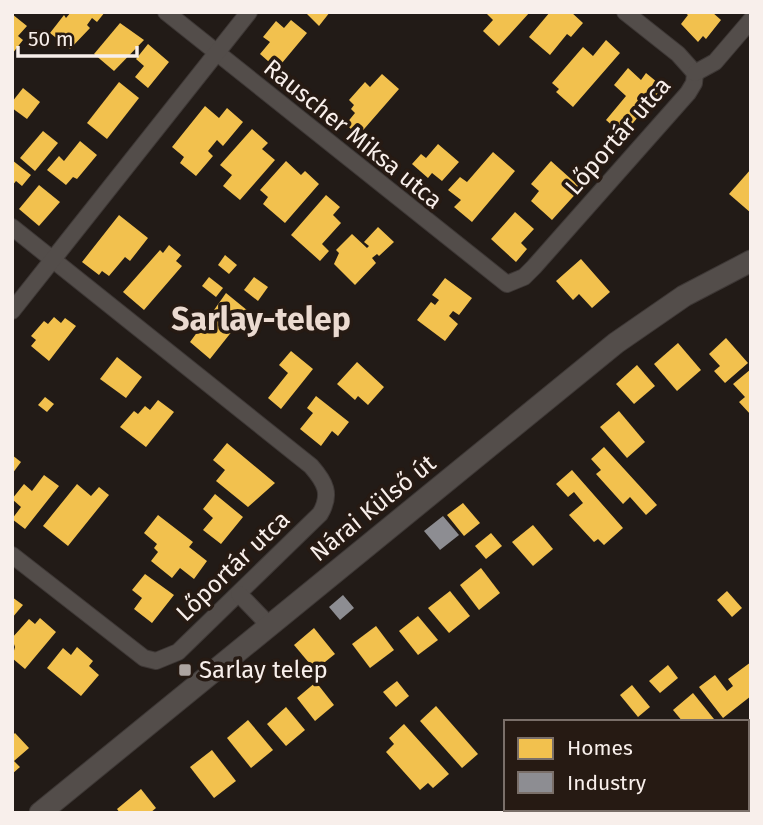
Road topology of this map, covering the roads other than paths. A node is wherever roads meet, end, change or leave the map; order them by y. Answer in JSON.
{"nodes":[{"id":1,"x":166,"y":12,"type":"edge"},
{"id":2,"x":249,"y":12,"type":"edge"},
{"id":3,"x":625,"y":12,"type":"edge"},
{"id":4,"x":751,"y":20,"type":"edge"},
{"id":5,"x":216,"y":53,"type":"junction"},
{"id":6,"x":695,"y":73,"type":"junction"},
{"id":7,"x":12,"y":227,"type":"edge"},
{"id":8,"x":54,"y":260,"type":"junction"},
{"id":9,"x":751,"y":261,"type":"edge"},
{"id":10,"x":515,"y":281,"type":"joint"},
{"id":11,"x":12,"y":311,"type":"edge"},
{"id":12,"x":12,"y":555,"type":"edge"},
{"id":13,"x":239,"y":594,"type":"junction"},
{"id":14,"x":270,"y":626,"type":"junction"},
{"id":15,"x":40,"y":813,"type":"edge"}],
"edges":[{"from":1,"to":5,"type":"street","name":"Rauscher Miksa utca"},
{"from":2,"to":5,"type":"street"},
{"from":3,"to":6,"type":"street"},
{"from":4,"to":6,"type":"street","name":"Lőportár utca"},
{"from":5,"to":8,"type":"street"},
{"from":5,"to":10,"type":"street","name":"Rauscher Miksa utca"},
{"from":6,"to":10,"type":"street","name":"Lőportár utca"},
{"from":7,"to":8,"type":"street"},
{"from":8,"to":11,"type":"street"},
{"from":8,"to":13,"type":"street","name":"Lőportár utca"},
{"from":9,"to":14,"type":"street","name":"Nárai Külső út"},
{"from":12,"to":13,"type":"street","name":"Lőportár utca"},
{"from":13,"to":14,"type":"street"},
{"from":14,"to":15,"type":"street","name":"Nárai Külső út"}]}
